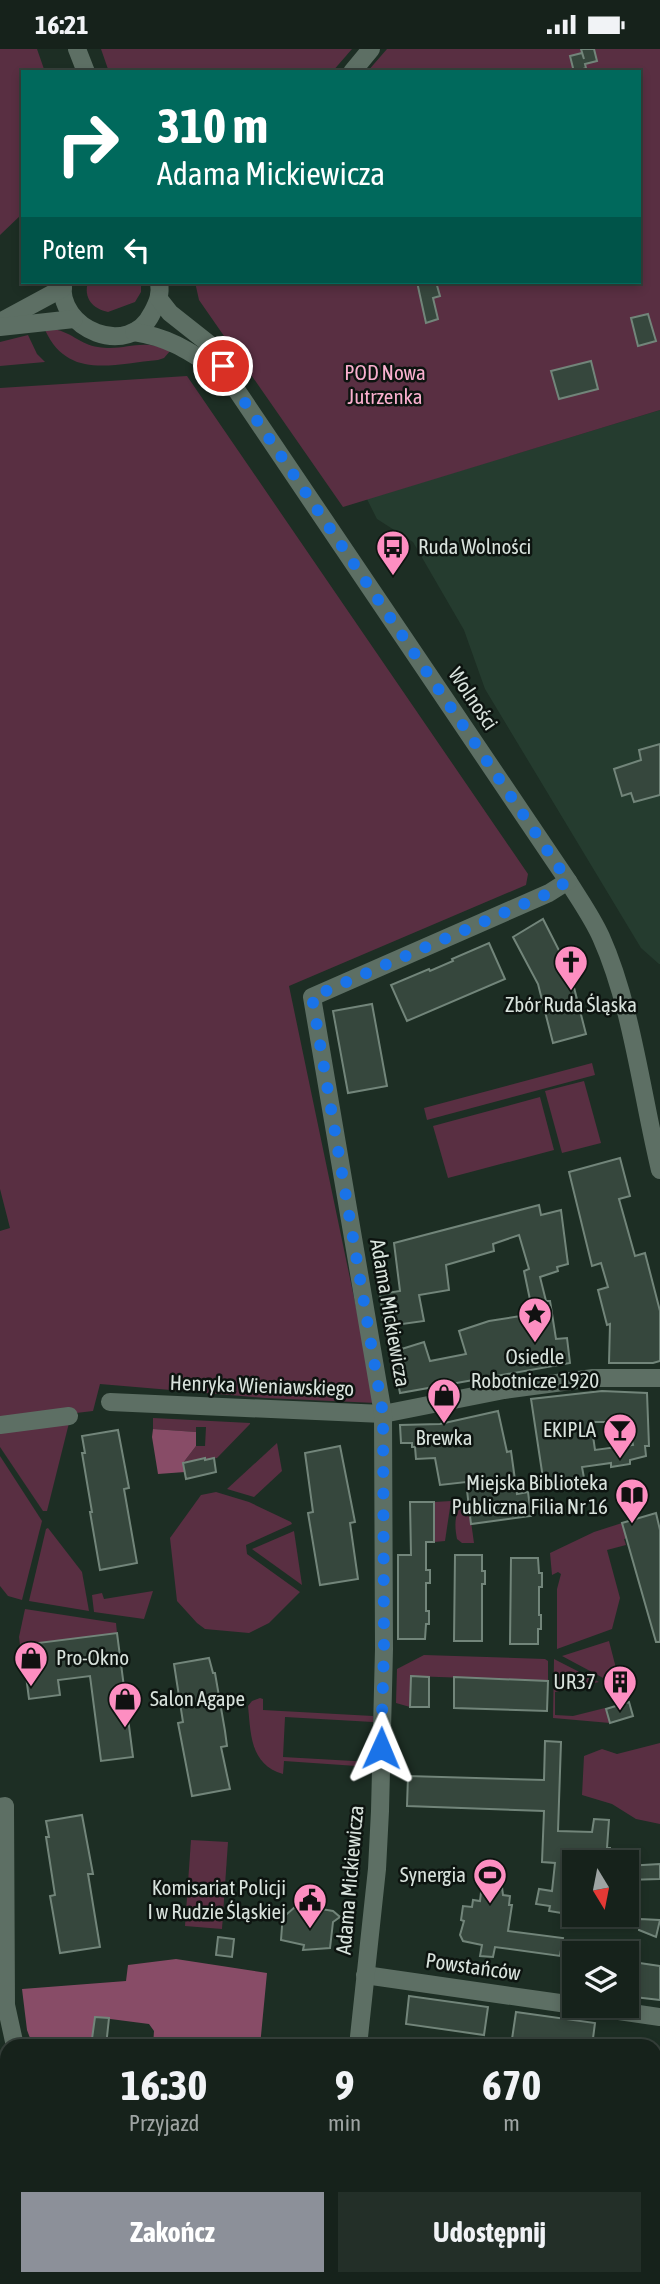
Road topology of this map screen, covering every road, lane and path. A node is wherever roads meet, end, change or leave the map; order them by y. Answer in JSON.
{"nodes":[{"id":1,"x":77,"y":49,"type":"edge"},
{"id":2,"x":371,"y":49,"type":"edge"},
{"id":3,"x":85,"y":70,"type":"edge"},
{"id":4,"x":354,"y":70,"type":"edge"},
{"id":5,"x":63,"y":285,"type":"edge"},
{"id":6,"x":162,"y":288,"type":"edge"},
{"id":7,"x":74,"y":319,"type":"junction"},
{"id":8,"x":0,"y":324,"type":"edge"},
{"id":9,"x":134,"y":332,"type":"junction"},
{"id":10,"x":227,"y":376,"type":"junction"},
{"id":11,"x":568,"y":881,"type":"junction"},
{"id":12,"x":660,"y":1170,"type":"edge"},
{"id":13,"x":660,"y":1378,"type":"edge"},
{"id":14,"x":110,"y":1402,"type":"dead end"},
{"id":15,"x":383,"y":1414,"type":"junction"},
{"id":16,"x":69,"y":1416,"type":"dead end"},
{"id":17,"x":0,"y":1425,"type":"edge"},
{"id":18,"x":0,"y":1807,"type":"edge"},
{"id":19,"x":365,"y":1975,"type":"junction"},
{"id":20,"x":562,"y":2003,"type":"edge"},
{"id":21,"x":639,"y":2014,"type":"edge"},
{"id":22,"x":660,"y":2017,"type":"edge"},
{"id":23,"x":13,"y":2039,"type":"edge"},
{"id":24,"x":359,"y":2039,"type":"edge"}],
"edges":[{"from":1,"to":3,"type":"street"},
{"from":2,"to":4,"type":"street"},
{"from":5,"to":7,"type":"street"},
{"from":5,"to":8,"type":"street"},
{"from":6,"to":9,"type":"street"},
{"from":6,"to":10,"type":"street","name":"Wolności"},
{"from":7,"to":8,"type":"street"},
{"from":7,"to":9,"type":"street"},
{"from":9,"to":10,"type":"street"},
{"from":10,"to":11,"type":"street","name":"Wolności"},
{"from":11,"to":12,"type":"street","name":"Wolności"},
{"from":11,"to":15,"type":"street","name":"Adama Mickiewicza"},
{"from":13,"to":15,"type":"street","name":"Henryka Wieniawskiego"},
{"from":14,"to":15,"type":"street","name":"Henryka Wieniawskiego"},
{"from":15,"to":19,"type":"street","name":"Adama Mickiewicza"},
{"from":16,"to":17,"type":"street"},
{"from":18,"to":23,"type":"street"},
{"from":19,"to":20,"type":"street","name":"Powstańców"},
{"from":19,"to":24,"type":"street","name":"Adama Mickiewicza"},
{"from":21,"to":22,"type":"street","name":"Powstańców"}]}
